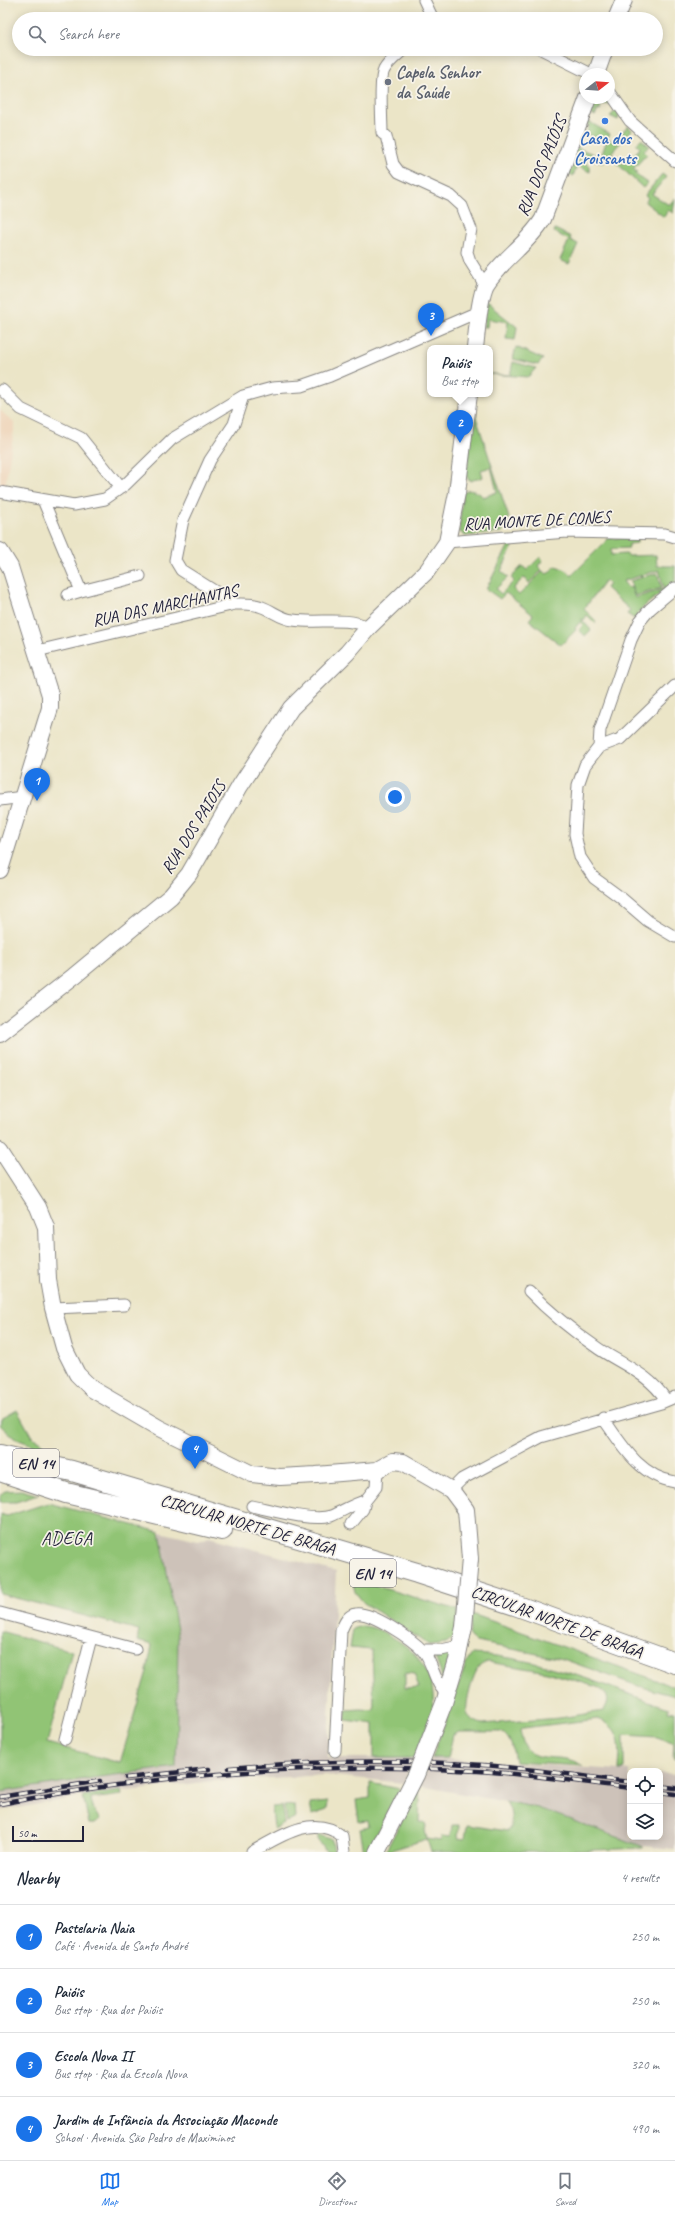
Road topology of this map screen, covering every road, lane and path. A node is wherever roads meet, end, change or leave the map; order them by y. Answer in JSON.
{"nodes":[{"id":1,"x":424,"y":0,"type":"edge"},
{"id":2,"x":624,"y":0,"type":"edge"},
{"id":3,"x":430,"y":12,"type":"edge"},
{"id":4,"x":619,"y":12,"type":"edge"},
{"id":5,"x":397,"y":56,"type":"edge"},
{"id":6,"x":555,"y":56,"type":"edge"},
{"id":7,"x":602,"y":56,"type":"edge"},
{"id":8,"x":579,"y":68,"type":"edge"},
{"id":9,"x":598,"y":68,"type":"edge"},
{"id":10,"x":615,"y":100,"type":"edge"},
{"id":11,"x":586,"y":104,"type":"edge"},
{"id":12,"x":675,"y":161,"type":"edge"},
{"id":13,"x":485,"y":285,"type":"junction"},
{"id":14,"x":480,"y":311,"type":"junction"},
{"id":15,"x":475,"y":345,"type":"edge"},
{"id":16,"x":2,"y":390,"type":"dead end"},
{"id":17,"x":243,"y":396,"type":"junction"},
{"id":18,"x":469,"y":397,"type":"edge"},
{"id":19,"x":121,"y":488,"type":"junction"},
{"id":20,"x":0,"y":492,"type":"edge"},
{"id":21,"x":43,"y":500,"type":"junction"},
{"id":22,"x":675,"y":537,"type":"edge"},
{"id":23,"x":447,"y":542,"type":"junction"},
{"id":24,"x":0,"y":551,"type":"edge"},
{"id":25,"x":140,"y":576,"type":"dead end"},
{"id":26,"x":675,"y":588,"type":"edge"},
{"id":27,"x":81,"y":591,"type":"junction"},
{"id":28,"x":68,"y":595,"type":"dead end"},
{"id":29,"x":235,"y":604,"type":"junction"},
{"id":30,"x":369,"y":627,"type":"junction"},
{"id":31,"x":37,"y":651,"type":"junction"},
{"id":32,"x":675,"y":686,"type":"edge"},
{"id":33,"x":599,"y":747,"type":"junction"},
{"id":34,"x":23,"y":797,"type":"junction"},
{"id":35,"x":0,"y":800,"type":"edge"},
{"id":36,"x":0,"y":870,"type":"edge"},
{"id":37,"x":675,"y":937,"type":"edge"},
{"id":38,"x":0,"y":1034,"type":"edge"},
{"id":39,"x":0,"y":1148,"type":"edge"},
{"id":40,"x":529,"y":1291,"type":"dead end"},
{"id":41,"x":124,"y":1305,"type":"dead end"},
{"id":42,"x":53,"y":1308,"type":"junction"},
{"id":43,"x":670,"y":1399,"type":"edge"},
{"id":44,"x":603,"y":1418,"type":"junction"},
{"id":45,"x":0,"y":1455,"type":"edge"},
{"id":46,"x":377,"y":1470,"type":"junction"},
{"id":47,"x":0,"y":1471,"type":"edge"},
{"id":48,"x":675,"y":1482,"type":"edge"},
{"id":49,"x":451,"y":1490,"type":"junction"},
{"id":50,"x":365,"y":1501,"type":"junction"},
{"id":51,"x":252,"y":1506,"type":"dead end"},
{"id":52,"x":351,"y":1524,"type":"dead end"},
{"id":53,"x":0,"y":1614,"type":"edge"},
{"id":54,"x":91,"y":1638,"type":"junction"},
{"id":55,"x":460,"y":1646,"type":"junction"},
{"id":56,"x":135,"y":1649,"type":"dead end"},
{"id":57,"x":422,"y":1650,"type":"junction"},
{"id":58,"x":675,"y":1663,"type":"edge"},
{"id":59,"x":675,"y":1677,"type":"edge"},
{"id":60,"x":445,"y":1698,"type":"junction"},
{"id":61,"x":65,"y":1739,"type":"dead end"},
{"id":62,"x":335,"y":1751,"type":"dead end"},
{"id":63,"x":381,"y":1845,"type":"edge"},
{"id":64,"x":252,"y":1852,"type":"edge"},
{"id":65,"x":344,"y":1852,"type":"edge"}],
"edges":[{"from":1,"to":3,"type":"street"},
{"from":2,"to":4,"type":"street"},
{"from":5,"to":13,"type":"street"},
{"from":6,"to":8,"type":"street"},
{"from":7,"to":9,"type":"street"},
{"from":10,"to":12,"type":"street"},
{"from":11,"to":13,"type":"street","name":"RUA DOS PAIÓIS"},
{"from":13,"to":14,"type":"street","name":"RUA DOS PAIÓIS"},
{"from":14,"to":15,"type":"street","name":"RUA DOS PAIÓIS"},
{"from":14,"to":17,"type":"street"},
{"from":16,"to":19,"type":"street"},
{"from":17,"to":19,"type":"street"},
{"from":17,"to":29,"type":"street"},
{"from":18,"to":23,"type":"street"},
{"from":19,"to":21,"type":"street"},
{"from":20,"to":21,"type":"street"},
{"from":21,"to":27,"type":"street"},
{"from":22,"to":23,"type":"street","name":"RUA MONTE DE CONES"},
{"from":23,"to":30,"type":"street"},
{"from":24,"to":31,"type":"street"},
{"from":25,"to":27,"type":"street"},
{"from":26,"to":33,"type":"street"},
{"from":27,"to":28,"type":"street"},
{"from":29,"to":30,"type":"street","name":"RUA DAS MARCHANTAS"},
{"from":29,"to":31,"type":"street","name":"RUA DAS MARCHANTAS"},
{"from":30,"to":38,"type":"street","name":"RUA DOS PAIOIS"},
{"from":31,"to":34,"type":"street"},
{"from":32,"to":33,"type":"street"},
{"from":33,"to":37,"type":"street"},
{"from":34,"to":35,"type":"street"},
{"from":34,"to":36,"type":"street"},
{"from":39,"to":42,"type":"street"},
{"from":40,"to":43,"type":"street"},
{"from":41,"to":42,"type":"street"},
{"from":42,"to":46,"type":"street"},
{"from":43,"to":44,"type":"street"},
{"from":44,"to":48,"type":"street"},
{"from":44,"to":49,"type":"street"},
{"from":45,"to":58,"type":"highway","name":"CIRCULAR NORTE DE BRAGA","number":"EN 14"},
{"from":46,"to":49,"type":"street"},
{"from":46,"to":50,"type":"street"},
{"from":47,"to":59,"type":"highway","name":"CIRCULAR NORTE DE BRAGA","number":"EN 14"},
{"from":49,"to":55,"type":"street","bridge":true},
{"from":50,"to":51,"type":"street"},
{"from":50,"to":52,"type":"street"},
{"from":53,"to":54,"type":"street"},
{"from":54,"to":56,"type":"street"},
{"from":54,"to":61,"type":"street"},
{"from":55,"to":57,"type":"street"},
{"from":55,"to":60,"type":"street"},
{"from":57,"to":60,"type":"street"},
{"from":57,"to":62,"type":"street"},
{"from":60,"to":63,"type":"street","bridge":true},
{"from":64,"to":65,"type":"street"}]}
